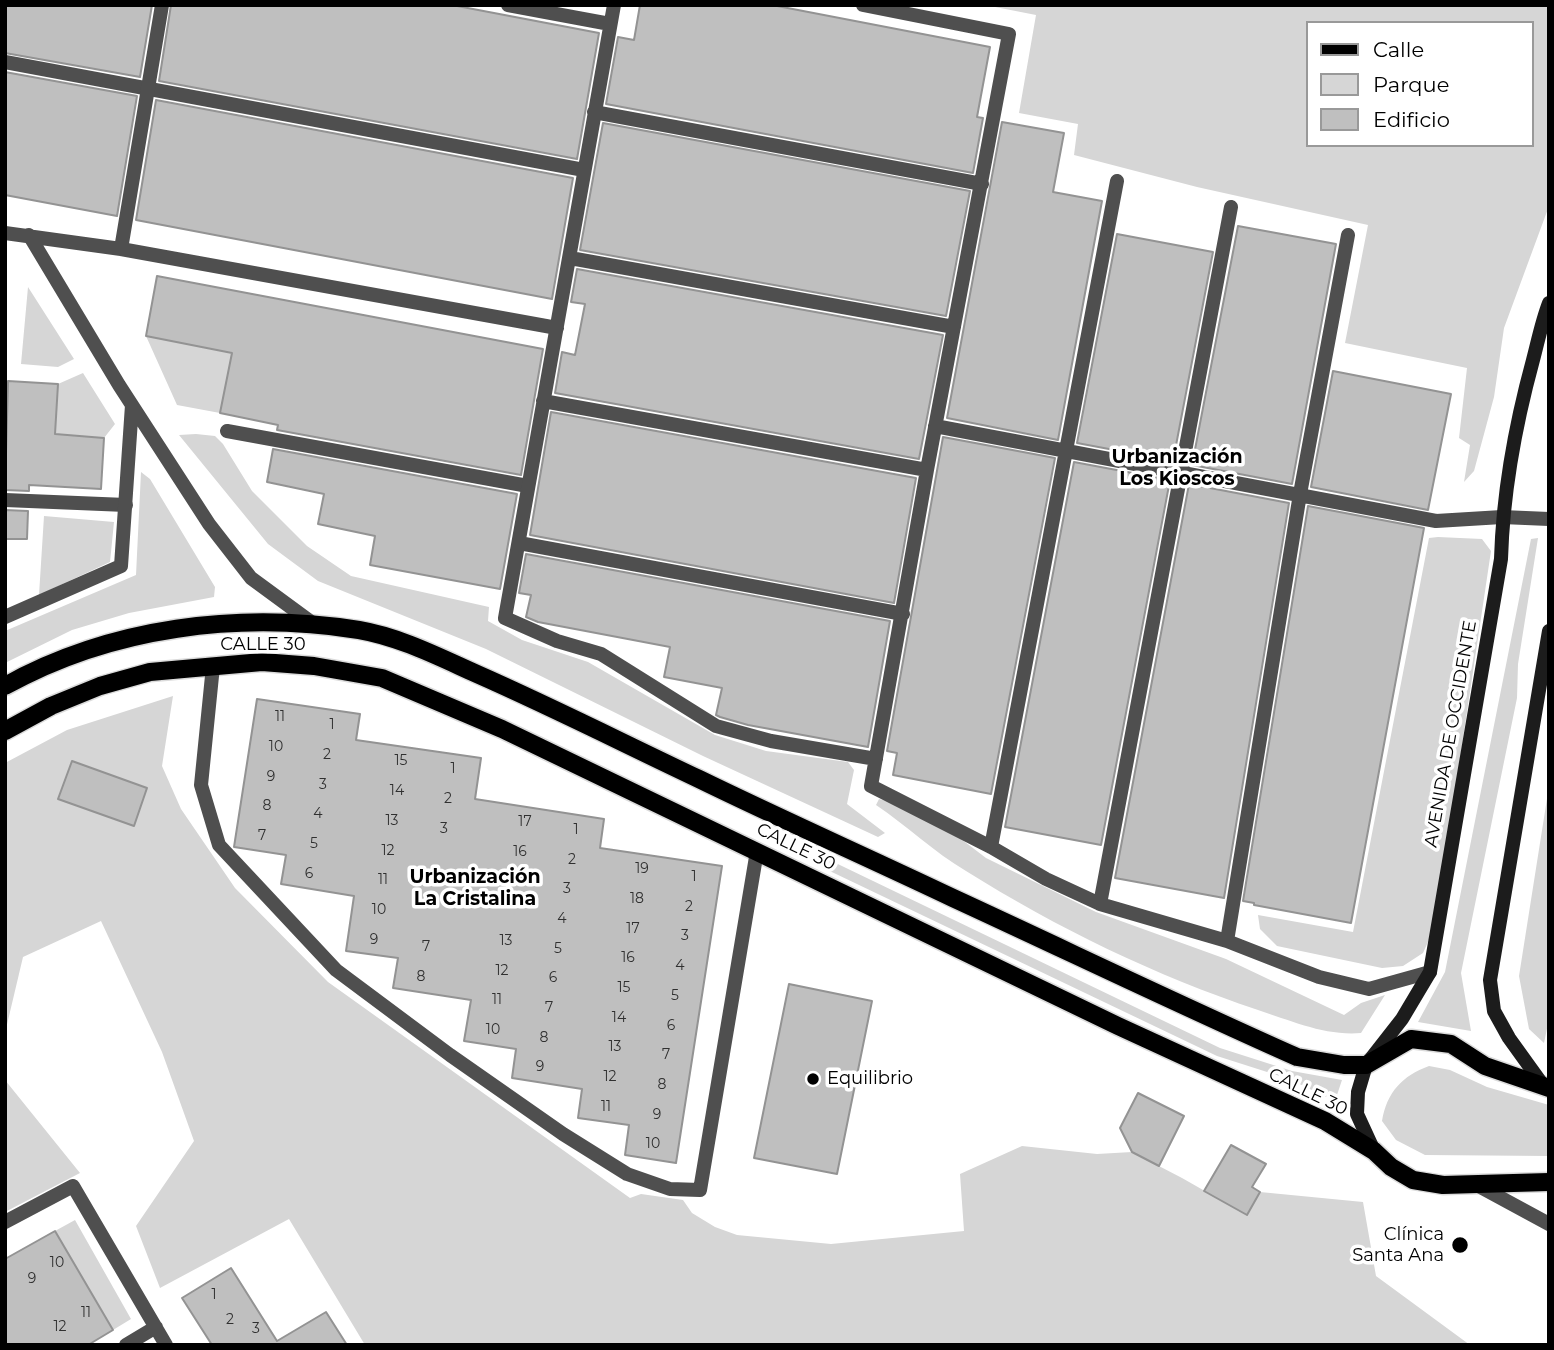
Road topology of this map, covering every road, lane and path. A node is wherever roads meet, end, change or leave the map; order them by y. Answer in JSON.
{"nodes":[{"id":1,"x":162,"y":5,"type":"edge"},
{"id":2,"x":508,"y":5,"type":"edge"},
{"id":3,"x":614,"y":5,"type":"edge"},
{"id":4,"x":863,"y":5,"type":"edge"},
{"id":5,"x":610,"y":24,"type":"junction"},
{"id":6,"x":5,"y":62,"type":"edge"},
{"id":7,"x":148,"y":88,"type":"junction"},
{"id":8,"x":594,"y":112,"type":"junction"},
{"id":9,"x":584,"y":170,"type":"junction"},
{"id":10,"x":1117,"y":181,"type":"dead end"},
{"id":11,"x":982,"y":184,"type":"junction"},
{"id":12,"x":1231,"y":207,"type":"dead end"},
{"id":13,"x":5,"y":233,"type":"edge"},
{"id":14,"x":29,"y":235,"type":"junction"},
{"id":15,"x":1348,"y":235,"type":"dead end"},
{"id":16,"x":121,"y":249,"type":"junction"},
{"id":17,"x":570,"y":258,"type":"junction"},
{"id":18,"x":1549,"y":303,"type":"edge"},
{"id":19,"x":954,"y":327,"type":"junction"},
{"id":20,"x":556,"y":328,"type":"junction"},
{"id":21,"x":544,"y":401,"type":"junction"},
{"id":22,"x":132,"y":404,"type":"junction"},
{"id":23,"x":935,"y":426,"type":"junction"},
{"id":24,"x":227,"y":431,"type":"dead end"},
{"id":25,"x":1065,"y":450,"type":"junction"},
{"id":26,"x":926,"y":470,"type":"junction"},
{"id":27,"x":1181,"y":471,"type":"junction"},
{"id":28,"x":528,"y":486,"type":"junction"},
{"id":29,"x":1300,"y":494,"type":"junction"},
{"id":30,"x":5,"y":500,"type":"edge"},
{"id":31,"x":126,"y":505,"type":"junction"},
{"id":32,"x":1502,"y":517,"type":"junction"},
{"id":33,"x":1549,"y":519,"type":"edge"},
{"id":34,"x":519,"y":543,"type":"junction"},
{"id":35,"x":902,"y":614,"type":"junction"},
{"id":36,"x":5,"y":617,"type":"edge"},
{"id":37,"x":316,"y":626,"type":"junction"},
{"id":38,"x":1549,"y":631,"type":"edge"},
{"id":39,"x":1546,"y":660,"type":"edge"},
{"id":40,"x":213,"y":666,"type":"junction"},
{"id":41,"x":5,"y":686,"type":"edge"},
{"id":42,"x":5,"y":732,"type":"edge"},
{"id":43,"x":876,"y":760,"type":"junction"},
{"id":44,"x":991,"y":847,"type":"junction"},
{"id":45,"x":757,"y":851,"type":"junction"},
{"id":46,"x":1100,"y":904,"type":"junction"},
{"id":47,"x":1227,"y":941,"type":"junction"},
{"id":48,"x":1430,"y":972,"type":"junction"},
{"id":49,"x":1366,"y":1065,"type":"junction"},
{"id":50,"x":1547,"y":1088,"type":"edge"},
{"id":51,"x":1374,"y":1151,"type":"junction"},
{"id":52,"x":1549,"y":1182,"type":"edge"},
{"id":53,"x":1477,"y":1185,"type":"junction"},
{"id":54,"x":5,"y":1222,"type":"edge"},
{"id":55,"x":1549,"y":1224,"type":"edge"},
{"id":56,"x":156,"y":1327,"type":"junction"},
{"id":57,"x":125,"y":1345,"type":"edge"},
{"id":58,"x":166,"y":1345,"type":"edge"}],
"edges":[{"from":1,"to":7,"type":"street"},
{"from":2,"to":5,"type":"street"},
{"from":3,"to":5,"type":"street"},
{"from":4,"to":11,"type":"street"},
{"from":5,"to":8,"type":"street"},
{"from":6,"to":7,"type":"street"},
{"from":7,"to":9,"type":"street"},
{"from":7,"to":16,"type":"street"},
{"from":8,"to":9,"type":"street"},
{"from":8,"to":11,"type":"street"},
{"from":9,"to":17,"type":"street"},
{"from":10,"to":25,"type":"street"},
{"from":11,"to":19,"type":"street"},
{"from":12,"to":27,"type":"street"},
{"from":13,"to":14,"type":"street"},
{"from":14,"to":16,"type":"street"},
{"from":14,"to":22,"type":"street"},
{"from":15,"to":29,"type":"street"},
{"from":16,"to":20,"type":"street"},
{"from":17,"to":19,"type":"street"},
{"from":17,"to":20,"type":"street"},
{"from":18,"to":32,"type":"main road","name":"AVENIDA DE OCCIDENTE"},
{"from":19,"to":23,"type":"street"},
{"from":20,"to":21,"type":"street"},
{"from":21,"to":26,"type":"street"},
{"from":21,"to":28,"type":"street"},
{"from":22,"to":31,"type":"street"},
{"from":22,"to":37,"type":"street"},
{"from":23,"to":25,"type":"street"},
{"from":23,"to":26,"type":"street"},
{"from":24,"to":28,"type":"street"},
{"from":25,"to":27,"type":"street"},
{"from":25,"to":44,"type":"street"},
{"from":26,"to":35,"type":"street"},
{"from":27,"to":29,"type":"street"},
{"from":27,"to":46,"type":"street"},
{"from":28,"to":34,"type":"street"},
{"from":29,"to":32,"type":"street"},
{"from":29,"to":47,"type":"street"},
{"from":30,"to":31,"type":"street"},
{"from":31,"to":36,"type":"street"},
{"from":32,"to":33,"type":"street"},
{"from":32,"to":48,"type":"main road","name":"AVENIDA DE OCCIDENTE"},
{"from":34,"to":35,"type":"street"},
{"from":34,"to":43,"type":"street"},
{"from":35,"to":43,"type":"street"},
{"from":37,"to":41,"type":"main road","name":"CALLE 30"},
{"from":37,"to":49,"type":"main road","name":"CALLE 30"},
{"from":38,"to":39,"type":"main road"},
{"from":39,"to":50,"type":"main road"},
{"from":40,"to":42,"type":"main road","name":"CALLE 30"},
{"from":40,"to":45,"type":"main road","name":"CALLE 30"},
{"from":40,"to":45,"type":"street"},
{"from":43,"to":44,"type":"street"},
{"from":44,"to":46,"type":"street"},
{"from":45,"to":51,"type":"main road","name":"CALLE 30"},
{"from":46,"to":47,"type":"street"},
{"from":47,"to":48,"type":"street"},
{"from":48,"to":49,"type":"main road","name":"AVENIDA DE OCCIDENTE"},
{"from":49,"to":50,"type":"main road"},
{"from":49,"to":51,"type":"main road","name":"AVENIDA DE OCCIDENTE"},
{"from":51,"to":53,"type":"main road","name":"CALLE 30"},
{"from":52,"to":53,"type":"main road","name":"CALLE 30"},
{"from":53,"to":55,"type":"street"},
{"from":54,"to":56,"type":"street"},
{"from":56,"to":57,"type":"street"},
{"from":56,"to":58,"type":"street"}]}
